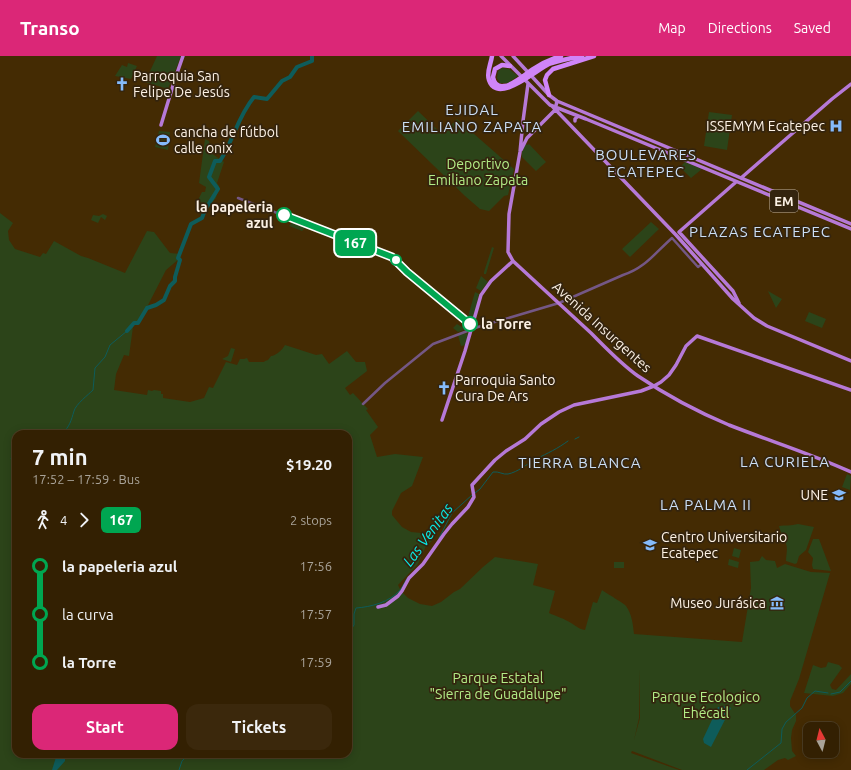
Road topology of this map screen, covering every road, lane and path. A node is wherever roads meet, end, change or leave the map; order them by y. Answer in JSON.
{"nodes":[{"id":1,"x":183,"y":56,"type":"edge"},
{"id":2,"x":492,"y":56,"type":"edge"},
{"id":3,"x":501,"y":56,"type":"edge"},
{"id":4,"x":513,"y":56,"type":"edge"},
{"id":5,"x":561,"y":56,"type":"edge"},
{"id":6,"x":582,"y":56,"type":"edge"},
{"id":7,"x":594,"y":56,"type":"edge"},
{"id":8,"x":510,"y":66,"type":"junction"},
{"id":9,"x":536,"y":69,"type":"junction"},
{"id":10,"x":517,"y":82,"type":"junction"},
{"id":11,"x":528,"y":84,"type":"junction"},
{"id":12,"x":851,"y":84,"type":"edge"},
{"id":13,"x":549,"y":95,"type":"junction"},
{"id":14,"x":557,"y":101,"type":"junction"},
{"id":15,"x":555,"y":107,"type":"junction"},
{"id":16,"x":578,"y":116,"type":"junction"},
{"id":17,"x":575,"y":121,"type":"dead end"},
{"id":18,"x":161,"y":125,"type":"dead end"},
{"id":19,"x":522,"y":134,"type":"junction"},
{"id":20,"x":527,"y":138,"type":"junction"},
{"id":21,"x":520,"y":152,"type":"junction"},
{"id":22,"x":612,"y":174,"type":"dead end"},
{"id":23,"x":619,"y":175,"type":"junction"},
{"id":24,"x":741,"y":178,"type":"junction"},
{"id":25,"x":620,"y":182,"type":"dead end"},
{"id":26,"x":736,"y":182,"type":"junction"},
{"id":27,"x":238,"y":198,"type":"dead end"},
{"id":28,"x":851,"y":224,"type":"edge"},
{"id":29,"x":851,"y":229,"type":"edge"},
{"id":30,"x":677,"y":233,"type":"junction"},
{"id":31,"x":513,"y":261,"type":"junction"},
{"id":32,"x":702,"y":264,"type":"junction"},
{"id":33,"x":559,"y":303,"type":"junction"},
{"id":34,"x":741,"y":306,"type":"junction"},
{"id":35,"x":472,"y":325,"type":"junction"},
{"id":36,"x":478,"y":327,"type":"junction"},
{"id":37,"x":470,"y":330,"type":"junction"},
{"id":38,"x":851,"y":361,"type":"edge"},
{"id":39,"x":654,"y":386,"type":"junction"},
{"id":40,"x":851,"y":390,"type":"edge"},
{"id":41,"x":363,"y":404,"type":"dead end"},
{"id":42,"x":442,"y":420,"type":"dead end"},
{"id":43,"x":851,"y":472,"type":"edge"},
{"id":44,"x":378,"y":608,"type":"dead end"}],
"edges":[{"from":1,"to":18,"type":"main road"},
{"from":2,"to":10,"type":"highway"},
{"from":3,"to":8,"type":"main road","number":"EM"},
{"from":4,"to":13,"type":"main road","number":"EM"},
{"from":5,"to":9,"type":"highway"},
{"from":6,"to":9,"type":"highway"},
{"from":7,"to":13,"type":"highway"},
{"from":8,"to":10,"type":"highway"},
{"from":8,"to":11,"type":"main road","number":"EM"},
{"from":9,"to":10,"type":"highway"},
{"from":11,"to":15,"type":"main road","number":"EM"},
{"from":11,"to":19,"type":"main road"},
{"from":12,"to":24,"type":"main road"},
{"from":13,"to":14,"type":"main road","number":"EM"},
{"from":14,"to":15,"type":"main road"},
{"from":14,"to":24,"type":"main road","number":"EM"},
{"from":15,"to":16,"type":"main road","number":"EM"},
{"from":15,"to":20,"type":"main road"},
{"from":15,"to":23,"type":"main road"},
{"from":16,"to":17,"type":"main road"},
{"from":16,"to":26,"type":"main road","number":"EM"},
{"from":19,"to":20,"type":"main road"},
{"from":19,"to":21,"type":"main road"},
{"from":20,"to":21,"type":"main road"},
{"from":21,"to":31,"type":"main road"},
{"from":22,"to":23,"type":"main road"},
{"from":23,"to":25,"type":"main road"},
{"from":23,"to":30,"type":"main road"},
{"from":24,"to":28,"type":"main road","number":"EM"},
{"from":26,"to":29,"type":"main road","number":"EM"},
{"from":26,"to":30,"type":"main road"},
{"from":27,"to":35,"type":"street"},
{"from":30,"to":32,"type":"main road"},
{"from":30,"to":34,"type":"main road"},
{"from":31,"to":33,"type":"main road","name":"Avenida Insurgentes"},
{"from":31,"to":35,"type":"main road"},
{"from":32,"to":33,"type":"street"},
{"from":32,"to":34,"type":"main road"},
{"from":33,"to":36,"type":"street"},
{"from":33,"to":39,"type":"main road","name":"Avenida Insurgentes"},
{"from":34,"to":38,"type":"main road"},
{"from":35,"to":36,"type":"street"},
{"from":35,"to":37,"type":"main road"},
{"from":36,"to":37,"type":"street"},
{"from":37,"to":41,"type":"street"},
{"from":37,"to":42,"type":"main road"},
{"from":39,"to":40,"type":"main road"},
{"from":39,"to":43,"type":"main road","name":"Avenida Insurgentes"},
{"from":39,"to":44,"type":"main road"}]}
